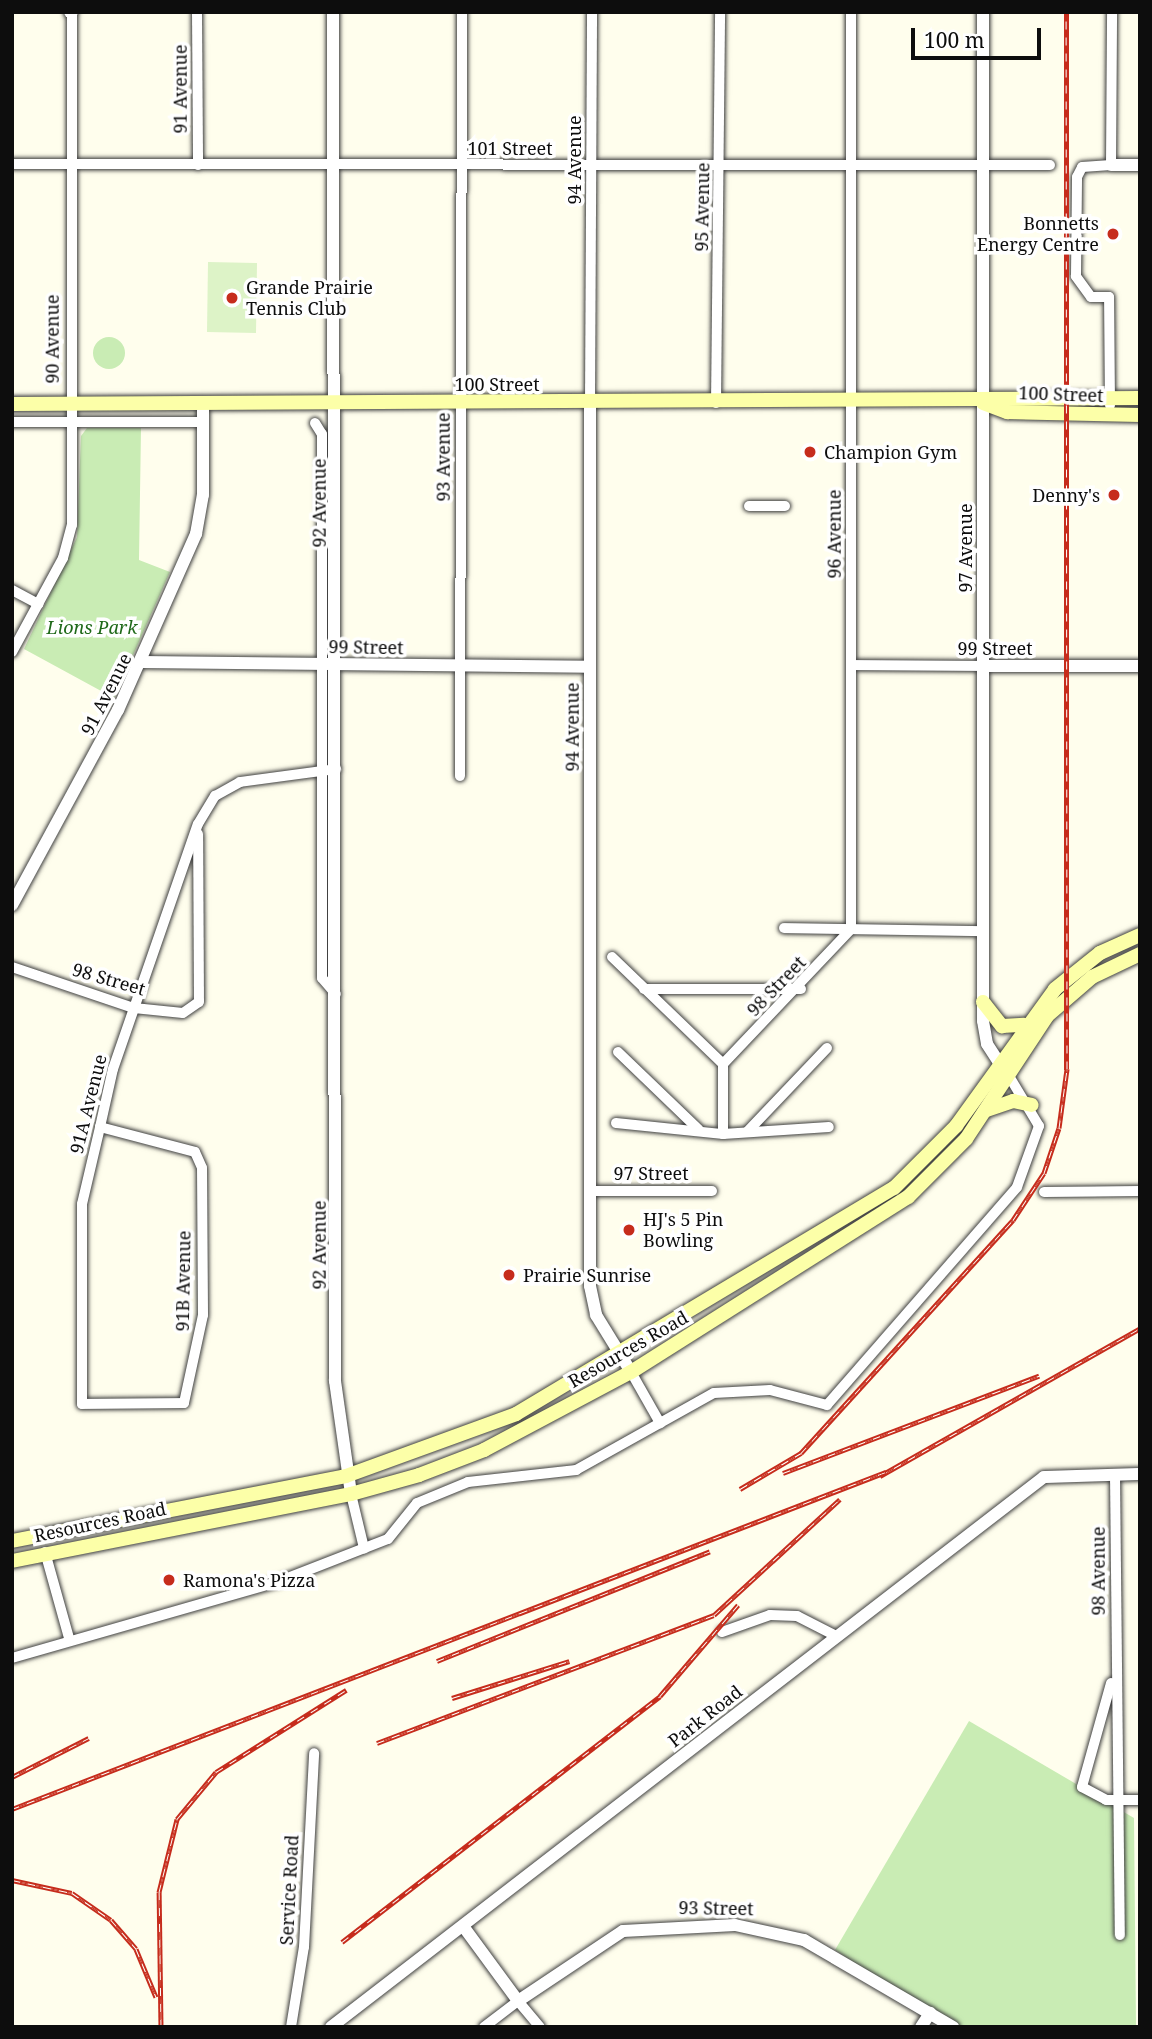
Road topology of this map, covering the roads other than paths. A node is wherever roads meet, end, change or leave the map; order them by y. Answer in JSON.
{"nodes":[{"id":1,"x":72,"y":12,"type":"edge"},
{"id":2,"x":197,"y":12,"type":"edge"},
{"id":3,"x":333,"y":12,"type":"edge"},
{"id":4,"x":462,"y":12,"type":"edge"},
{"id":5,"x":592,"y":12,"type":"edge"},
{"id":6,"x":720,"y":12,"type":"edge"},
{"id":7,"x":851,"y":12,"type":"edge"},
{"id":8,"x":983,"y":12,"type":"edge"},
{"id":9,"x":1112,"y":12,"type":"edge"},
{"id":10,"x":12,"y":164,"type":"edge"},
{"id":11,"x":983,"y":164,"type":"junction"},
{"id":12,"x":70,"y":165,"type":"junction"},
{"id":13,"x":198,"y":165,"type":"junction"},
{"id":14,"x":1051,"y":165,"type":"dead end"},
{"id":15,"x":1111,"y":165,"type":"junction"},
{"id":16,"x":1140,"y":165,"type":"edge"},
{"id":17,"x":334,"y":166,"type":"junction"},
{"id":18,"x":461,"y":166,"type":"junction"},
{"id":19,"x":592,"y":166,"type":"junction"},
{"id":20,"x":720,"y":166,"type":"junction"},
{"id":21,"x":853,"y":167,"type":"junction"},
{"id":22,"x":1110,"y":398,"type":"junction"},
{"id":23,"x":1140,"y":398,"type":"edge"},
{"id":24,"x":852,"y":402,"type":"junction"},
{"id":25,"x":590,"y":403,"type":"junction"},
{"id":26,"x":716,"y":403,"type":"junction"},
{"id":27,"x":983,"y":403,"type":"junction"},
{"id":28,"x":12,"y":404,"type":"edge"},
{"id":29,"x":69,"y":404,"type":"junction"},
{"id":30,"x":203,"y":404,"type":"junction"},
{"id":31,"x":461,"y":404,"type":"junction"},
{"id":32,"x":336,"y":405,"type":"junction"},
{"id":33,"x":1110,"y":415,"type":"junction"},
{"id":34,"x":1140,"y":415,"type":"edge"},
{"id":35,"x":12,"y":422,"type":"edge"},
{"id":36,"x":70,"y":422,"type":"junction"},
{"id":37,"x":203,"y":422,"type":"junction"},
{"id":38,"x":314,"y":423,"type":"dead end"},
{"id":39,"x":749,"y":506,"type":"dead end"},
{"id":40,"x":785,"y":506,"type":"dead end"},
{"id":41,"x":12,"y":590,"type":"edge"},
{"id":42,"x":38,"y":604,"type":"junction"},
{"id":43,"x":12,"y":652,"type":"edge"},
{"id":44,"x":141,"y":663,"type":"junction"},
{"id":45,"x":322,"y":664,"type":"junction"},
{"id":46,"x":337,"y":665,"type":"junction"},
{"id":47,"x":850,"y":665,"type":"junction"},
{"id":48,"x":459,"y":666,"type":"junction"},
{"id":49,"x":983,"y":666,"type":"junction"},
{"id":50,"x":1140,"y":666,"type":"edge"},
{"id":51,"x":589,"y":667,"type":"junction"},
{"id":52,"x":336,"y":769,"type":"junction"},
{"id":53,"x":322,"y":771,"type":"junction"},
{"id":54,"x":460,"y":776,"type":"dead end"},
{"id":55,"x":198,"y":824,"type":"junction"},
{"id":56,"x":12,"y":905,"type":"edge"},
{"id":57,"x":784,"y":928,"type":"dead end"},
{"id":58,"x":851,"y":929,"type":"junction"},
{"id":59,"x":982,"y":931,"type":"junction"},
{"id":60,"x":1140,"y":935,"type":"edge"},
{"id":61,"x":1140,"y":954,"type":"edge"},
{"id":62,"x":611,"y":957,"type":"dead end"},
{"id":63,"x":12,"y":967,"type":"edge"},
{"id":64,"x":644,"y":989,"type":"junction"},
{"id":65,"x":801,"y":989,"type":"junction"},
{"id":66,"x":336,"y":994,"type":"junction"},
{"id":67,"x":983,"y":1002,"type":"junction"},
{"id":68,"x":134,"y":1007,"type":"junction"},
{"id":69,"x":1024,"y":1025,"type":"junction"},
{"id":70,"x":827,"y":1048,"type":"dead end"},
{"id":71,"x":618,"y":1052,"type":"dead end"},
{"id":72,"x":723,"y":1063,"type":"junction"},
{"id":73,"x":998,"y":1064,"type":"junction"},
{"id":74,"x":1009,"y":1076,"type":"junction"},
{"id":75,"x":1032,"y":1105,"type":"junction"},
{"id":76,"x":986,"y":1111,"type":"junction"},
{"id":77,"x":616,"y":1123,"type":"dead end"},
{"id":78,"x":100,"y":1127,"type":"junction"},
{"id":79,"x":829,"y":1127,"type":"dead end"},
{"id":80,"x":699,"y":1130,"type":"junction"},
{"id":81,"x":747,"y":1132,"type":"junction"},
{"id":82,"x":723,"y":1133,"type":"junction"},
{"id":83,"x":590,"y":1191,"type":"junction"},
{"id":84,"x":712,"y":1191,"type":"dead end"},
{"id":85,"x":1140,"y":1191,"type":"edge"},
{"id":86,"x":1044,"y":1192,"type":"dead end"},
{"id":87,"x":618,"y":1353,"type":"junction"},
{"id":88,"x":631,"y":1372,"type":"junction"},
{"id":89,"x":184,"y":1403,"type":"joint"},
{"id":90,"x":660,"y":1423,"type":"junction"},
{"id":91,"x":1115,"y":1474,"type":"junction"},
{"id":92,"x":1140,"y":1474,"type":"edge"},
{"id":93,"x":346,"y":1476,"type":"junction"},
{"id":94,"x":351,"y":1494,"type":"junction"},
{"id":95,"x":12,"y":1541,"type":"edge"},
{"id":96,"x":363,"y":1548,"type":"junction"},
{"id":97,"x":45,"y":1552,"type":"junction"},
{"id":98,"x":12,"y":1560,"type":"edge"},
{"id":99,"x":722,"y":1632,"type":"dead end"},
{"id":100,"x":836,"y":1636,"type":"junction"},
{"id":101,"x":69,"y":1638,"type":"junction"},
{"id":102,"x":12,"y":1658,"type":"edge"},
{"id":103,"x":1115,"y":1667,"type":"junction"},
{"id":104,"x":314,"y":1753,"type":"dead end"},
{"id":105,"x":1116,"y":1800,"type":"junction"},
{"id":106,"x":1140,"y":1800,"type":"edge"},
{"id":107,"x":463,"y":1926,"type":"junction"},
{"id":108,"x":1120,"y":1935,"type":"dead end"},
{"id":109,"x":518,"y":2001,"type":"junction"},
{"id":110,"x":930,"y":2013,"type":"junction"},
{"id":111,"x":291,"y":2027,"type":"edge"},
{"id":112,"x":331,"y":2027,"type":"edge"},
{"id":113,"x":484,"y":2027,"type":"edge"},
{"id":114,"x":540,"y":2027,"type":"edge"},
{"id":115,"x":921,"y":2027,"type":"edge"},
{"id":116,"x":953,"y":2027,"type":"edge"}],
"edges":[{"from":1,"to":12,"type":"street","name":"90 Avenue"},
{"from":2,"to":13,"type":"street","name":"91 Avenue"},
{"from":3,"to":17,"type":"street","name":"92 Avenue"},
{"from":4,"to":18,"type":"street","name":"93 Avenue"},
{"from":5,"to":19,"type":"street","name":"94 Avenue"},
{"from":6,"to":20,"type":"street","name":"95 Avenue"},
{"from":7,"to":21,"type":"street","name":"96 Avenue"},
{"from":8,"to":11,"type":"street","name":"97 Avenue"},
{"from":9,"to":15,"type":"street"},
{"from":10,"to":12,"type":"street","name":"101 Street"},
{"from":11,"to":14,"type":"street","name":"101 Street"},
{"from":11,"to":21,"type":"street","name":"101 Street"},
{"from":11,"to":27,"type":"street","name":"97 Avenue"},
{"from":12,"to":13,"type":"street","name":"101 Street"},
{"from":12,"to":29,"type":"street","name":"90 Avenue"},
{"from":13,"to":17,"type":"street","name":"101 Street"},
{"from":15,"to":16,"type":"street"},
{"from":15,"to":22,"type":"street"},
{"from":17,"to":18,"type":"street","name":"101 Street"},
{"from":17,"to":32,"type":"street","name":"92 Avenue"},
{"from":18,"to":19,"type":"street","name":"101 Street"},
{"from":18,"to":31,"type":"street","name":"93 Avenue"},
{"from":19,"to":20,"type":"street","name":"101 Street"},
{"from":19,"to":25,"type":"street","name":"94 Avenue"},
{"from":20,"to":21,"type":"street","name":"101 Street"},
{"from":20,"to":26,"type":"street","name":"95 Avenue"},
{"from":21,"to":24,"type":"street","name":"96 Avenue"},
{"from":22,"to":23,"type":"main road","name":"100 Street"},
{"from":22,"to":27,"type":"main road","name":"100 Street"},
{"from":22,"to":33,"type":"street"},
{"from":24,"to":26,"type":"main road","name":"100 Street"},
{"from":24,"to":27,"type":"main road","name":"100 Street"},
{"from":24,"to":47,"type":"street","name":"96 Avenue"},
{"from":25,"to":26,"type":"main road","name":"100 Street"},
{"from":25,"to":31,"type":"main road","name":"100 Street"},
{"from":25,"to":51,"type":"street","name":"94 Avenue"},
{"from":27,"to":33,"type":"main road","name":"100 Street"},
{"from":27,"to":49,"type":"street","name":"97 Avenue"},
{"from":28,"to":29,"type":"main road","name":"100 Street"},
{"from":29,"to":30,"type":"main road","name":"100 Street"},
{"from":29,"to":36,"type":"street","name":"90 Avenue"},
{"from":30,"to":32,"type":"main road","name":"100 Street"},
{"from":30,"to":37,"type":"street","name":"91 Avenue"},
{"from":31,"to":32,"type":"main road","name":"100 Street"},
{"from":31,"to":48,"type":"street","name":"93 Avenue"},
{"from":32,"to":46,"type":"street","name":"92 Avenue"},
{"from":33,"to":34,"type":"main road","name":"100 Street"},
{"from":35,"to":36,"type":"street"},
{"from":36,"to":37,"type":"street"},
{"from":36,"to":42,"type":"street","name":"90 Avenue"},
{"from":37,"to":44,"type":"street","name":"91 Avenue"},
{"from":38,"to":45,"type":"street","name":"92 Avenue"},
{"from":39,"to":40,"type":"street"},
{"from":41,"to":42,"type":"street"},
{"from":42,"to":43,"type":"street","name":"90 Avenue"},
{"from":44,"to":45,"type":"street","name":"99 Street"},
{"from":44,"to":56,"type":"street","name":"91 Avenue"},
{"from":45,"to":46,"type":"street","name":"99 Street"},
{"from":45,"to":53,"type":"street","name":"92 Avenue"},
{"from":46,"to":48,"type":"street","name":"99 Street"},
{"from":46,"to":52,"type":"street","name":"92 Avenue"},
{"from":47,"to":49,"type":"street","name":"99 Street"},
{"from":47,"to":58,"type":"street","name":"96 Avenue"},
{"from":48,"to":51,"type":"street","name":"99 Street"},
{"from":48,"to":54,"type":"street","name":"93 Avenue"},
{"from":49,"to":50,"type":"street","name":"99 Street"},
{"from":49,"to":59,"type":"street","name":"97 Avenue"},
{"from":51,"to":83,"type":"street","name":"94 Avenue"},
{"from":52,"to":53,"type":"street","name":"91A Avenue"},
{"from":52,"to":66,"type":"street","name":"92 Avenue"},
{"from":53,"to":55,"type":"street","name":"91A Avenue"},
{"from":53,"to":66,"type":"street","name":"92 Avenue"},
{"from":55,"to":68,"type":"street","name":"91A Avenue"},
{"from":55,"to":68,"type":"street","name":"98 Street"},
{"from":57,"to":58,"type":"street","name":"98 Street"},
{"from":58,"to":59,"type":"street","name":"98 Street"},
{"from":58,"to":65,"type":"street","name":"98 Street"},
{"from":59,"to":67,"type":"street","name":"97 Avenue"},
{"from":60,"to":69,"type":"main road","name":"Resources Road"},
{"from":61,"to":74,"type":"main road","name":"Resources Road"},
{"from":62,"to":64,"type":"street"},
{"from":63,"to":68,"type":"street","name":"98 Street"},
{"from":64,"to":65,"type":"street"},
{"from":64,"to":72,"type":"street"},
{"from":65,"to":72,"type":"street","name":"98 Street"},
{"from":66,"to":93,"type":"street","name":"92 Avenue"},
{"from":67,"to":69,"type":"main road"},
{"from":67,"to":73,"type":"street","name":"97 Avenue"},
{"from":68,"to":78,"type":"street","name":"91A Avenue"},
{"from":69,"to":73,"type":"main road","name":"Resources Road"},
{"from":70,"to":81,"type":"street"},
{"from":71,"to":80,"type":"street"},
{"from":72,"to":82,"type":"street"},
{"from":73,"to":74,"type":"street","name":"97 Avenue"},
{"from":73,"to":87,"type":"main road","name":"Resources Road"},
{"from":74,"to":75,"type":"street"},
{"from":74,"to":76,"type":"main road","name":"Resources Road"},
{"from":75,"to":76,"type":"main road"},
{"from":75,"to":90,"type":"street"},
{"from":76,"to":88,"type":"main road","name":"Resources Road"},
{"from":77,"to":80,"type":"street"},
{"from":78,"to":89,"type":"street","name":"91B Avenue"},
{"from":78,"to":89,"type":"street","name":"91A Avenue"},
{"from":79,"to":81,"type":"street"},
{"from":80,"to":82,"type":"street"},
{"from":81,"to":82,"type":"street"},
{"from":83,"to":84,"type":"street","name":"97 Street"},
{"from":83,"to":87,"type":"street","name":"94 Avenue"},
{"from":85,"to":86,"type":"street"},
{"from":87,"to":88,"type":"street","name":"94 Avenue"},
{"from":87,"to":93,"type":"main road","name":"Resources Road"},
{"from":88,"to":90,"type":"street","name":"94 Avenue"},
{"from":88,"to":94,"type":"main road","name":"Resources Road"},
{"from":90,"to":96,"type":"street"},
{"from":91,"to":92,"type":"street","name":"Park Road"},
{"from":91,"to":100,"type":"street","name":"Park Road"},
{"from":91,"to":103,"type":"street","name":"98 Avenue"},
{"from":93,"to":94,"type":"street","name":"92 Avenue"},
{"from":93,"to":95,"type":"main road","name":"Resources Road"},
{"from":94,"to":96,"type":"street"},
{"from":94,"to":97,"type":"main road","name":"Resources Road"},
{"from":96,"to":101,"type":"street"},
{"from":97,"to":98,"type":"main road","name":"Resources Road"},
{"from":97,"to":101,"type":"street"},
{"from":99,"to":100,"type":"street"},
{"from":100,"to":107,"type":"street","name":"Park Road"},
{"from":101,"to":102,"type":"street"},
{"from":103,"to":105,"type":"street","name":"98 Avenue"},
{"from":103,"to":105,"type":"street","name":"98 Avenue"},
{"from":104,"to":111,"type":"street","name":"Service Road"},
{"from":105,"to":106,"type":"street"},
{"from":105,"to":108,"type":"street","name":"98 Avenue"},
{"from":107,"to":109,"type":"street"},
{"from":107,"to":112,"type":"street","name":"Park Road"},
{"from":109,"to":110,"type":"street","name":"93 Street"},
{"from":109,"to":113,"type":"street","name":"93 Street"},
{"from":109,"to":114,"type":"street"},
{"from":110,"to":115,"type":"street"},
{"from":110,"to":116,"type":"street","name":"93 Street"}]}
